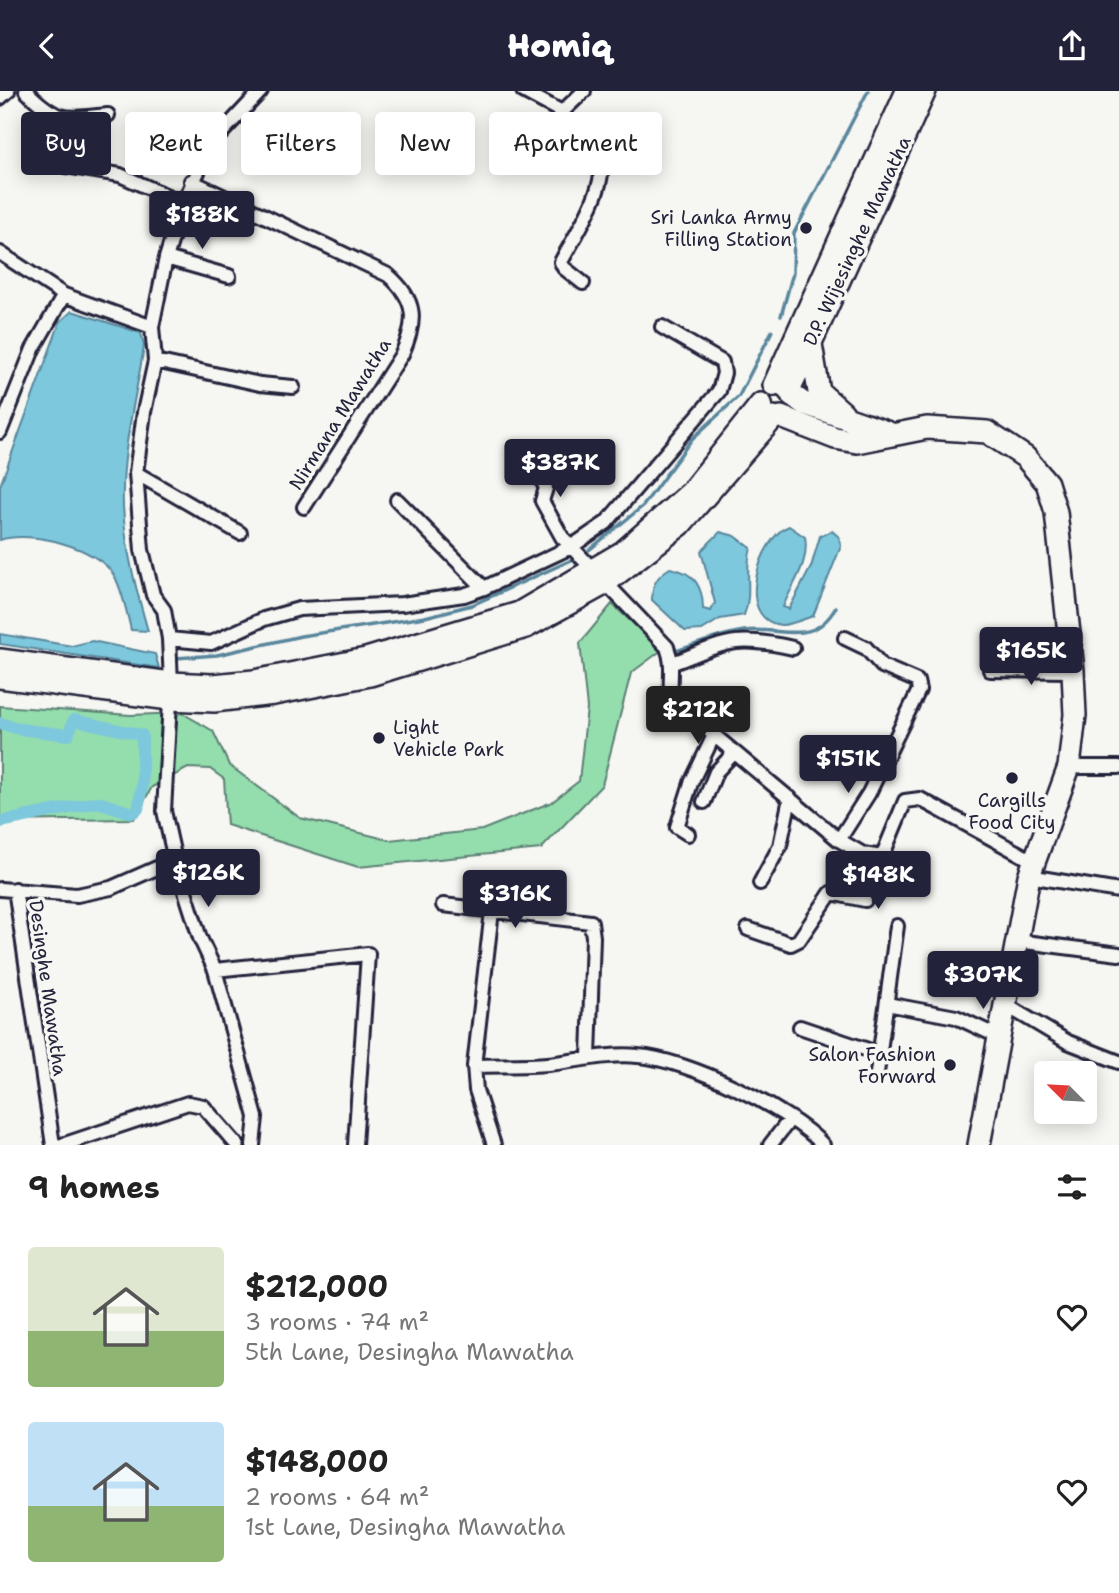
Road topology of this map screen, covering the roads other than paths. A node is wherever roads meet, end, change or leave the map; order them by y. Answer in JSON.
{"nodes":[{"id":1,"x":8,"y":91,"type":"edge"},
{"id":2,"x":26,"y":91,"type":"edge"},
{"id":3,"x":261,"y":91,"type":"edge"},
{"id":4,"x":523,"y":91,"type":"edge"},
{"id":5,"x":584,"y":91,"type":"edge"},
{"id":6,"x":907,"y":91,"type":"edge"},
{"id":7,"x":925,"y":91,"type":"edge"},
{"id":8,"x":0,"y":98,"type":"edge"},
{"id":9,"x":46,"y":112,"type":"edge"},
{"id":10,"x":562,"y":112,"type":"joint"},
{"id":11,"x":111,"y":174,"type":"edge"},
{"id":12,"x":602,"y":175,"type":"edge"},
{"id":13,"x":191,"y":181,"type":"junction"},
{"id":14,"x":183,"y":203,"type":"junction"},
{"id":15,"x":0,"y":253,"type":"edge"},
{"id":16,"x":166,"y":258,"type":"junction"},
{"id":17,"x":229,"y":276,"type":"dead end"},
{"id":18,"x":583,"y":283,"type":"dead end"},
{"id":19,"x":64,"y":295,"type":"junction"},
{"id":20,"x":152,"y":327,"type":"junction"},
{"id":21,"x":662,"y":327,"type":"dead end"},
{"id":22,"x":811,"y":342,"type":"junction"},
{"id":23,"x":155,"y":361,"type":"junction"},
{"id":24,"x":293,"y":387,"type":"dead end"},
{"id":25,"x":785,"y":391,"type":"junction"},
{"id":26,"x":772,"y":413,"type":"junction"},
{"id":27,"x":850,"y":419,"type":"junction"},
{"id":28,"x":0,"y":432,"type":"edge"},
{"id":29,"x":889,"y":433,"type":"junction"},
{"id":30,"x":534,"y":466,"type":"dead end"},
{"id":31,"x":136,"y":473,"type":"junction"},
{"id":32,"x":397,"y":500,"type":"dead end"},
{"id":33,"x":304,"y":507,"type":"dead end"},
{"id":34,"x":240,"y":533,"type":"dead end"},
{"id":35,"x":571,"y":547,"type":"junction"},
{"id":36,"x":600,"y":577,"type":"junction"},
{"id":37,"x":484,"y":588,"type":"junction"},
{"id":38,"x":845,"y":638,"type":"dead end"},
{"id":39,"x":169,"y":639,"type":"junction"},
{"id":40,"x":793,"y":648,"type":"dead end"},
{"id":41,"x":0,"y":660,"type":"edge"},
{"id":42,"x":673,"y":663,"type":"junction"},
{"id":43,"x":990,"y":670,"type":"dead end"},
{"id":44,"x":1073,"y":671,"type":"junction"},
{"id":45,"x":0,"y":677,"type":"edge"},
{"id":46,"x":171,"y":691,"type":"junction"},
{"id":47,"x":713,"y":737,"type":"junction"},
{"id":48,"x":733,"y":754,"type":"junction"},
{"id":49,"x":1069,"y":767,"type":"junction"},
{"id":50,"x":1119,"y":767,"type":"edge"},
{"id":51,"x":790,"y":798,"type":"junction"},
{"id":52,"x":704,"y":802,"type":"dead end"},
{"id":53,"x":688,"y":834,"type":"dead end"},
{"id":54,"x":839,"y":840,"type":"junction"},
{"id":55,"x":882,"y":857,"type":"junction"},
{"id":56,"x":175,"y":860,"type":"junction"},
{"id":57,"x":1031,"y":869,"type":"junction"},
{"id":58,"x":760,"y":883,"type":"dead end"},
{"id":59,"x":0,"y":889,"type":"edge"},
{"id":60,"x":15,"y":889,"type":"junction"},
{"id":61,"x":1119,"y":891,"type":"edge"},
{"id":62,"x":443,"y":905,"type":"dead end"},
{"id":63,"x":492,"y":911,"type":"junction"},
{"id":64,"x":897,"y":926,"type":"dead end"},
{"id":65,"x":748,"y":929,"type":"dead end"},
{"id":66,"x":1017,"y":941,"type":"junction"},
{"id":67,"x":1119,"y":954,"type":"edge"},
{"id":68,"x":215,"y":969,"type":"junction"},
{"id":69,"x":887,"y":1004,"type":"junction"},
{"id":70,"x":1004,"y":1004,"type":"junction"},
{"id":71,"x":800,"y":1027,"type":"dead end"},
{"id":72,"x":998,"y":1036,"type":"junction"},
{"id":73,"x":880,"y":1054,"type":"junction"},
{"id":74,"x":589,"y":1057,"type":"junction"},
{"id":75,"x":1119,"y":1062,"type":"edge"},
{"id":76,"x":474,"y":1066,"type":"junction"},
{"id":77,"x":877,"y":1073,"type":"dead end"},
{"id":78,"x":791,"y":1118,"type":"junction"},
{"id":79,"x":53,"y":1145,"type":"edge"},
{"id":80,"x":62,"y":1145,"type":"edge"},
{"id":81,"x":237,"y":1145,"type":"edge"},
{"id":82,"x":253,"y":1145,"type":"edge"},
{"id":83,"x":355,"y":1145,"type":"edge"},
{"id":84,"x":494,"y":1145,"type":"edge"},
{"id":85,"x":770,"y":1145,"type":"edge"},
{"id":86,"x":823,"y":1145,"type":"edge"},
{"id":87,"x":979,"y":1145,"type":"edge"}],
"edges":[{"from":1,"to":8,"type":"street"},
{"from":2,"to":9,"type":"street"},
{"from":3,"to":13,"type":"street"},
{"from":4,"to":10,"type":"street"},
{"from":5,"to":10,"type":"street"},
{"from":6,"to":25,"type":"main road","name":"D.P. Wijesinghe Mawatha"},
{"from":7,"to":22,"type":"main road","name":"D.P. Wijesinghe Mawatha"},
{"from":11,"to":14,"type":"street"},
{"from":12,"to":18,"type":"street"},
{"from":13,"to":14,"type":"street"},
{"from":13,"to":33,"type":"street","name":"Nirmana Mawatha"},
{"from":14,"to":16,"type":"street"},
{"from":15,"to":19,"type":"street"},
{"from":16,"to":17,"type":"street"},
{"from":16,"to":20,"type":"street"},
{"from":19,"to":20,"type":"street"},
{"from":19,"to":28,"type":"street"},
{"from":20,"to":23,"type":"street"},
{"from":21,"to":35,"type":"street"},
{"from":22,"to":25,"type":"main road","name":"D.P. Wijesinghe Mawatha"},
{"from":22,"to":27,"type":"main road"},
{"from":23,"to":24,"type":"street"},
{"from":23,"to":31,"type":"street"},
{"from":25,"to":26,"type":"main road"},
{"from":25,"to":26,"type":"main road"},
{"from":25,"to":27,"type":"main road"},
{"from":26,"to":29,"type":"main road"},
{"from":26,"to":36,"type":"main road"},
{"from":27,"to":29,"type":"main road"},
{"from":29,"to":44,"type":"main road"},
{"from":30,"to":35,"type":"street"},
{"from":31,"to":34,"type":"street"},
{"from":31,"to":39,"type":"street"},
{"from":32,"to":37,"type":"street"},
{"from":35,"to":36,"type":"street"},
{"from":35,"to":37,"type":"street"},
{"from":36,"to":42,"type":"street"},
{"from":36,"to":46,"type":"main road"},
{"from":37,"to":39,"type":"street"},
{"from":38,"to":54,"type":"street"},
{"from":39,"to":46,"type":"street"},
{"from":40,"to":42,"type":"street"},
{"from":41,"to":46,"type":"main road"},
{"from":42,"to":47,"type":"street"},
{"from":43,"to":44,"type":"street"},
{"from":44,"to":49,"type":"main road"},
{"from":45,"to":46,"type":"main road"},
{"from":46,"to":56,"type":"street"},
{"from":47,"to":48,"type":"street"},
{"from":47,"to":53,"type":"street"},
{"from":48,"to":51,"type":"street"},
{"from":48,"to":52,"type":"street"},
{"from":49,"to":50,"type":"street"},
{"from":49,"to":57,"type":"main road"},
{"from":51,"to":54,"type":"street"},
{"from":51,"to":58,"type":"street"},
{"from":54,"to":55,"type":"street"},
{"from":55,"to":57,"type":"street"},
{"from":55,"to":65,"type":"street"},
{"from":56,"to":60,"type":"street","name":"Desinghe Mawatha"},
{"from":56,"to":68,"type":"street"},
{"from":57,"to":61,"type":"street"},
{"from":57,"to":66,"type":"main road"},
{"from":59,"to":60,"type":"street"},
{"from":60,"to":79,"type":"street","name":"Desinghe Mawatha"},
{"from":62,"to":63,"type":"street"},
{"from":63,"to":74,"type":"street"},
{"from":63,"to":76,"type":"street"},
{"from":64,"to":69,"type":"street"},
{"from":66,"to":67,"type":"street"},
{"from":66,"to":70,"type":"main road"},
{"from":68,"to":82,"type":"street"},
{"from":68,"to":83,"type":"street"},
{"from":69,"to":72,"type":"street"},
{"from":69,"to":73,"type":"street"},
{"from":70,"to":72,"type":"main road"},
{"from":70,"to":75,"type":"street"},
{"from":71,"to":73,"type":"street"},
{"from":72,"to":87,"type":"main road"},
{"from":73,"to":77,"type":"street"},
{"from":74,"to":76,"type":"street"},
{"from":74,"to":78,"type":"street"},
{"from":76,"to":84,"type":"street"},
{"from":78,"to":85,"type":"street"},
{"from":78,"to":86,"type":"street"},
{"from":80,"to":81,"type":"street"}]}
